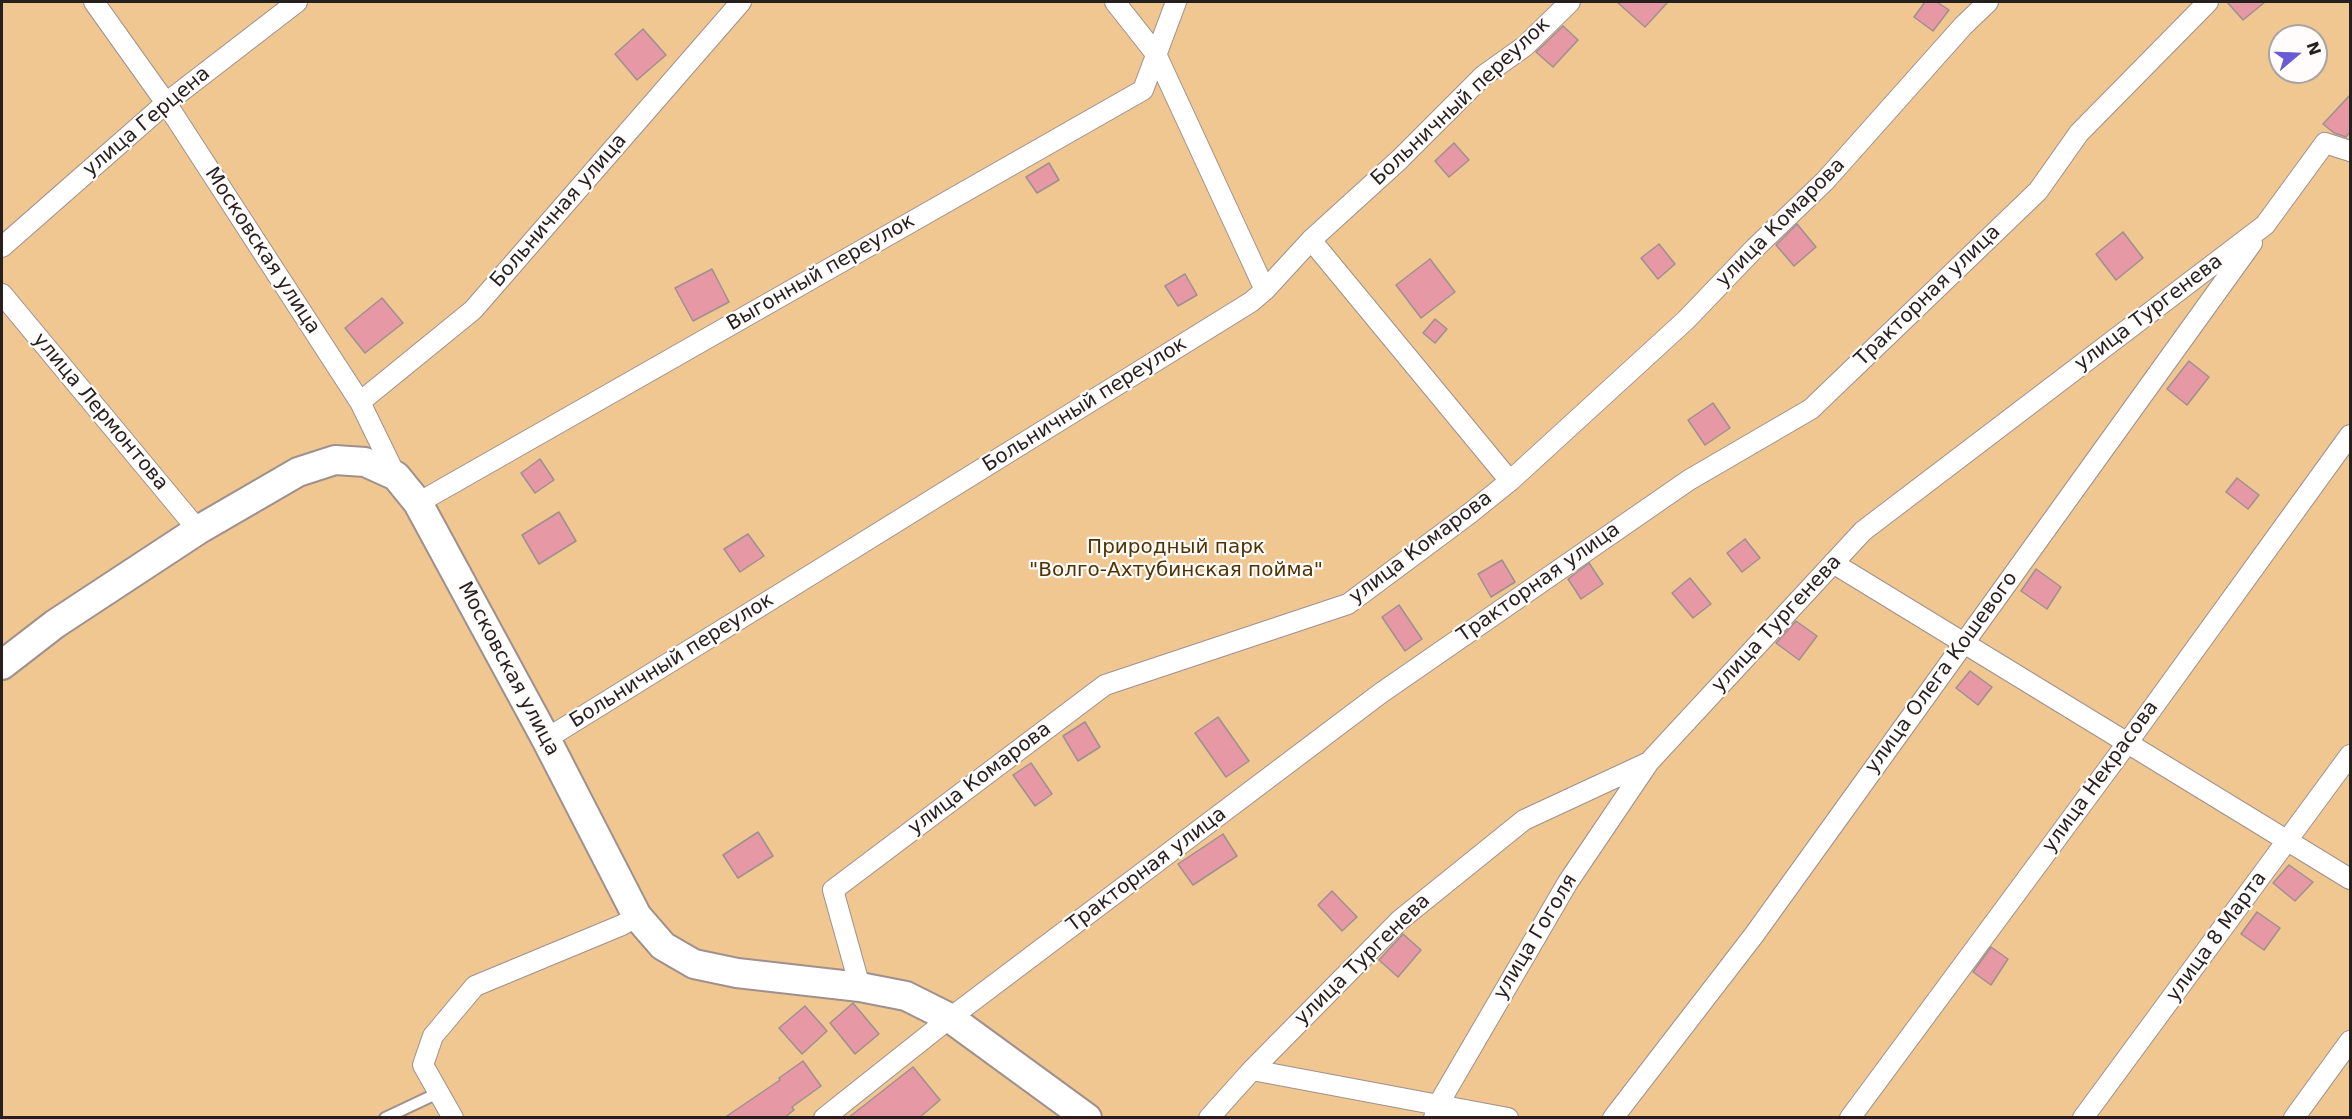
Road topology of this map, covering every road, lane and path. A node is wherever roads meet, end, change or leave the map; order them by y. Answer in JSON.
{"nodes":[{"id":1,"x":94,"y":2,"type":"edge"},
{"id":2,"x":297,"y":2,"type":"edge"},
{"id":3,"x":741,"y":2,"type":"edge"},
{"id":4,"x":1115,"y":2,"type":"edge"},
{"id":5,"x":1176,"y":2,"type":"edge"},
{"id":6,"x":1569,"y":2,"type":"edge"},
{"id":7,"x":1974,"y":2,"type":"edge"},
{"id":8,"x":1988,"y":2,"type":"edge"},
{"id":9,"x":2208,"y":2,"type":"edge"},
{"id":10,"x":1963,"y":26,"type":"junction"},
{"id":11,"x":1156,"y":54,"type":"junction"},
{"id":12,"x":166,"y":103,"type":"junction"},
{"id":13,"x":2350,"y":151,"type":"edge"},
{"id":14,"x":2265,"y":225,"type":"junction"},
{"id":15,"x":1311,"y":240,"type":"junction"},
{"id":16,"x":2,"y":247,"type":"edge"},
{"id":17,"x":1265,"y":290,"type":"junction"},
{"id":18,"x":2,"y":294,"type":"edge"},
{"id":19,"x":360,"y":402,"type":"junction"},
{"id":20,"x":2350,"y":435,"type":"edge"},
{"id":21,"x":396,"y":476,"type":"junction"},
{"id":22,"x":1510,"y":481,"type":"junction"},
{"id":23,"x":418,"y":503,"type":"junction"},
{"id":24,"x":198,"y":531,"type":"junction"},
{"id":25,"x":1833,"y":563,"type":"junction"},
{"id":26,"x":1964,"y":643,"type":"junction"},
{"id":27,"x":2,"y":665,"type":"edge"},
{"id":28,"x":546,"y":739,"type":"junction"},
{"id":29,"x":2128,"y":742,"type":"junction"},
{"id":30,"x":2350,"y":755,"type":"edge"},
{"id":31,"x":1649,"y":762,"type":"junction"},
{"id":32,"x":2288,"y":840,"type":"junction"},
{"id":33,"x":2350,"y":879,"type":"edge"},
{"id":34,"x":637,"y":916,"type":"junction"},
{"id":35,"x":860,"y":987,"type":"junction"},
{"id":36,"x":950,"y":1018,"type":"junction"},
{"id":37,"x":2350,"y":1041,"type":"edge"},
{"id":38,"x":1252,"y":1070,"type":"junction"},
{"id":39,"x":438,"y":1093,"type":"junction"},
{"id":40,"x":1436,"y":1111,"type":"edge"},
{"id":41,"x":385,"y":1118,"type":"edge"},
{"id":42,"x":453,"y":1118,"type":"edge"},
{"id":43,"x":824,"y":1118,"type":"edge"},
{"id":44,"x":1087,"y":1118,"type":"edge"},
{"id":45,"x":1209,"y":1118,"type":"edge"},
{"id":46,"x":1508,"y":1118,"type":"edge"},
{"id":47,"x":1613,"y":1118,"type":"edge"},
{"id":48,"x":1850,"y":1118,"type":"edge"},
{"id":49,"x":2083,"y":1118,"type":"edge"},
{"id":50,"x":2294,"y":1118,"type":"edge"}],
"edges":[{"from":1,"to":12,"type":"street","name":"Московская улица"},
{"from":2,"to":12,"type":"street","name":"улица Герцена"},
{"from":3,"to":19,"type":"street","name":"Больничная улица"},
{"from":4,"to":11,"type":"street"},
{"from":5,"to":11,"type":"street","name":"Выгонный переулок"},
{"from":6,"to":15,"type":"street","name":"Больничный переулок"},
{"from":7,"to":10,"type":"street"},
{"from":8,"to":10,"type":"street","name":"улица Комарова"},
{"from":9,"to":36,"type":"street","name":"Тракторная улица"},
{"from":10,"to":22,"type":"street","name":"улица Комарова"},
{"from":11,"to":17,"type":"street"},
{"from":11,"to":23,"type":"street","name":"Выгонный переулок"},
{"from":12,"to":16,"type":"street","name":"улица Герцена"},
{"from":12,"to":19,"type":"street","name":"Московская улица"},
{"from":13,"to":14,"type":"street","name":"улица Тургенева"},
{"from":14,"to":25,"type":"street","name":"улица Тургенева"},
{"from":14,"to":26,"type":"street","name":"улица Олега Кошевого"},
{"from":15,"to":17,"type":"street","name":"Больничный переулок"},
{"from":15,"to":22,"type":"street"},
{"from":17,"to":28,"type":"street","name":"Больничный переулок"},
{"from":18,"to":24,"type":"street","name":"улица Лермонтова"},
{"from":19,"to":21,"type":"street","name":"Московская улица"},
{"from":20,"to":29,"type":"street","name":"улица Некрасова"},
{"from":21,"to":23,"type":"street","name":"Московская улица"},
{"from":21,"to":24,"type":"street"},
{"from":22,"to":35,"type":"street","name":"улица Комарова"},
{"from":23,"to":28,"type":"street","name":"Московская улица"},
{"from":24,"to":27,"type":"street"},
{"from":25,"to":26,"type":"street"},
{"from":25,"to":31,"type":"street","name":"улица Тургенева"},
{"from":26,"to":29,"type":"street"},
{"from":26,"to":47,"type":"street","name":"улица Олега Кошевого"},
{"from":28,"to":34,"type":"street","name":"Московская улица"},
{"from":29,"to":32,"type":"street"},
{"from":29,"to":48,"type":"street","name":"улица Некрасова"},
{"from":30,"to":32,"type":"street","name":"улица 8 Марта"},
{"from":31,"to":38,"type":"street","name":"улица Тургенева"},
{"from":31,"to":40,"type":"street","name":"улица Гоголя"},
{"from":32,"to":33,"type":"street"},
{"from":32,"to":49,"type":"street","name":"улица 8 Марта"},
{"from":34,"to":35,"type":"street","name":"Московская улица"},
{"from":34,"to":39,"type":"street"},
{"from":35,"to":36,"type":"street","name":"Московская улица"},
{"from":36,"to":43,"type":"street","name":"Тракторная улица"},
{"from":36,"to":44,"type":"street","name":"Московская улица"},
{"from":37,"to":50,"type":"street"},
{"from":38,"to":40,"type":"street"},
{"from":38,"to":45,"type":"street","name":"улица Тургенева"},
{"from":39,"to":41,"type":"lane"},
{"from":39,"to":42,"type":"street"},
{"from":40,"to":46,"type":"street"}]}
